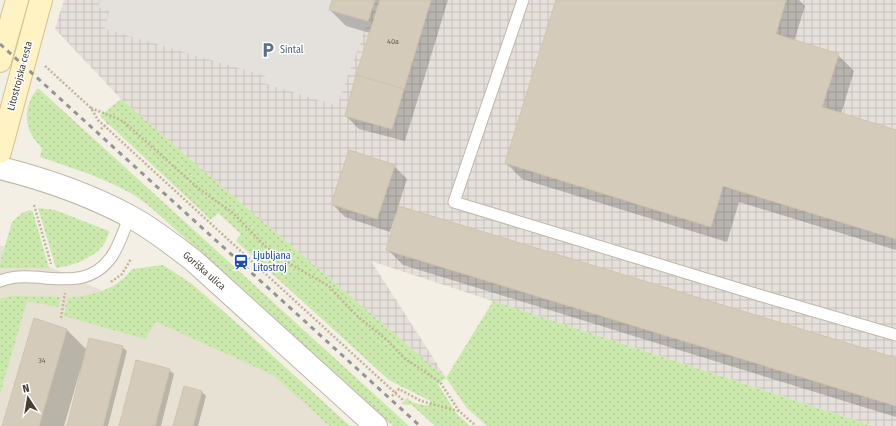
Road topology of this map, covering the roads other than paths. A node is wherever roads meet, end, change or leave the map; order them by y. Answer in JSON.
{"nodes":[{"id":1,"x":18,"y":0,"type":"edge"},
{"id":2,"x":41,"y":0,"type":"edge"},
{"id":3,"x":523,"y":0,"type":"edge"},
{"id":4,"x":0,"y":61,"type":"edge"},
{"id":5,"x":0,"y":152,"type":"edge"},
{"id":6,"x":0,"y":168,"type":"edge"},
{"id":7,"x":130,"y":216,"type":"junction"},
{"id":8,"x":0,"y":280,"type":"edge"},
{"id":9,"x":896,"y":335,"type":"edge"},
{"id":10,"x":376,"y":426,"type":"edge"}],
"edges":[{"from":1,"to":4,"type":"main road"},
{"from":2,"to":5,"type":"main road","name":"Litostrojska cesta"},
{"from":3,"to":9,"type":"lane"},
{"from":6,"to":7,"type":"street","name":"Goriška ulica"},
{"from":7,"to":8,"type":"lane"},
{"from":7,"to":10,"type":"street","name":"Goriška ulica"}]}
